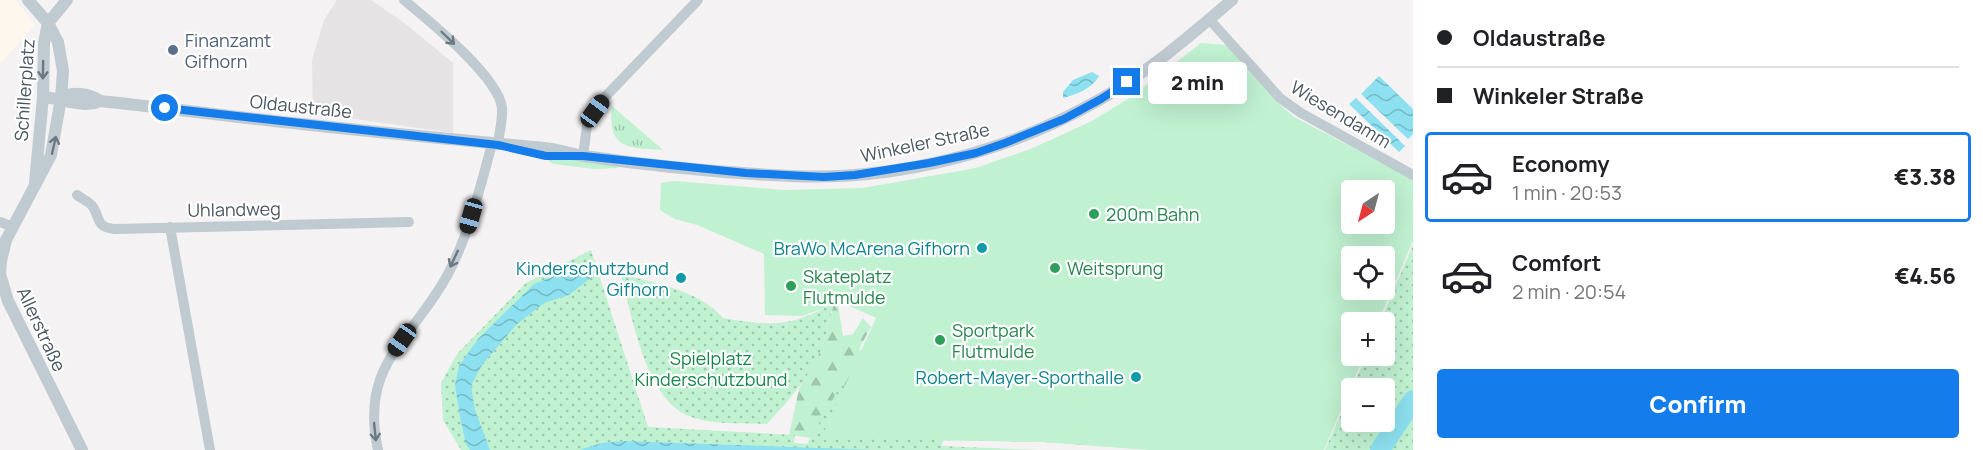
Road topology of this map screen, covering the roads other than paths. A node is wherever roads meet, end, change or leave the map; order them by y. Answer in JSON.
{"nodes":[{"id":1,"x":28,"y":0,"type":"edge"},
{"id":2,"x":67,"y":0,"type":"edge"},
{"id":3,"x":404,"y":0,"type":"edge"},
{"id":4,"x":698,"y":0,"type":"edge"},
{"id":5,"x":1232,"y":0,"type":"edge"},
{"id":6,"x":1209,"y":19,"type":"junction"},
{"id":7,"x":48,"y":23,"type":"junction"},
{"id":8,"x":43,"y":97,"type":"junction"},
{"id":9,"x":61,"y":98,"type":"junction"},
{"id":10,"x":495,"y":144,"type":"junction"},
{"id":11,"x":583,"y":156,"type":"junction"},
{"id":12,"x":1413,"y":175,"type":"edge"},
{"id":13,"x":34,"y":188,"type":"junction"},
{"id":14,"x":77,"y":195,"type":"dead end"},
{"id":15,"x":0,"y":222,"type":"edge"},
{"id":16,"x":409,"y":222,"type":"dead end"},
{"id":17,"x":13,"y":227,"type":"junction"},
{"id":18,"x":170,"y":227,"type":"junction"},
{"id":19,"x":82,"y":450,"type":"edge"},
{"id":20,"x":210,"y":450,"type":"edge"},
{"id":21,"x":378,"y":450,"type":"edge"}],
"edges":[{"from":1,"to":7,"type":"street"},
{"from":2,"to":7,"type":"street"},
{"from":3,"to":10,"type":"street","one_way":true},
{"from":4,"to":11,"type":"street"},
{"from":5,"to":6,"type":"street","name":"Winkeler Straße"},
{"from":6,"to":11,"type":"street","name":"Winkeler Straße"},
{"from":6,"to":12,"type":"street","name":"Wiesendamm"},
{"from":7,"to":8,"type":"street","name":"Schillerplatz","one_way":true},
{"from":7,"to":9,"type":"street","name":"Schillerplatz"},
{"from":8,"to":9,"type":"street","name":"Oldaustraße"},
{"from":8,"to":13,"type":"street","name":"Schillerplatz"},
{"from":9,"to":10,"type":"street","name":"Oldaustraße"},
{"from":13,"to":9,"type":"street","name":"Schillerplatz","one_way":true},
{"from":10,"to":11,"type":"street","name":"Oldaustraße"},
{"from":10,"to":21,"type":"street","one_way":true},
{"from":13,"to":17,"type":"street","name":"Allerstraße"},
{"from":14,"to":18,"type":"street","name":"Uhlandweg"},
{"from":15,"to":17,"type":"street"},
{"from":16,"to":18,"type":"street","name":"Uhlandweg"},
{"from":17,"to":19,"type":"street","name":"Allerstraße"},
{"from":18,"to":20,"type":"street"}]}
